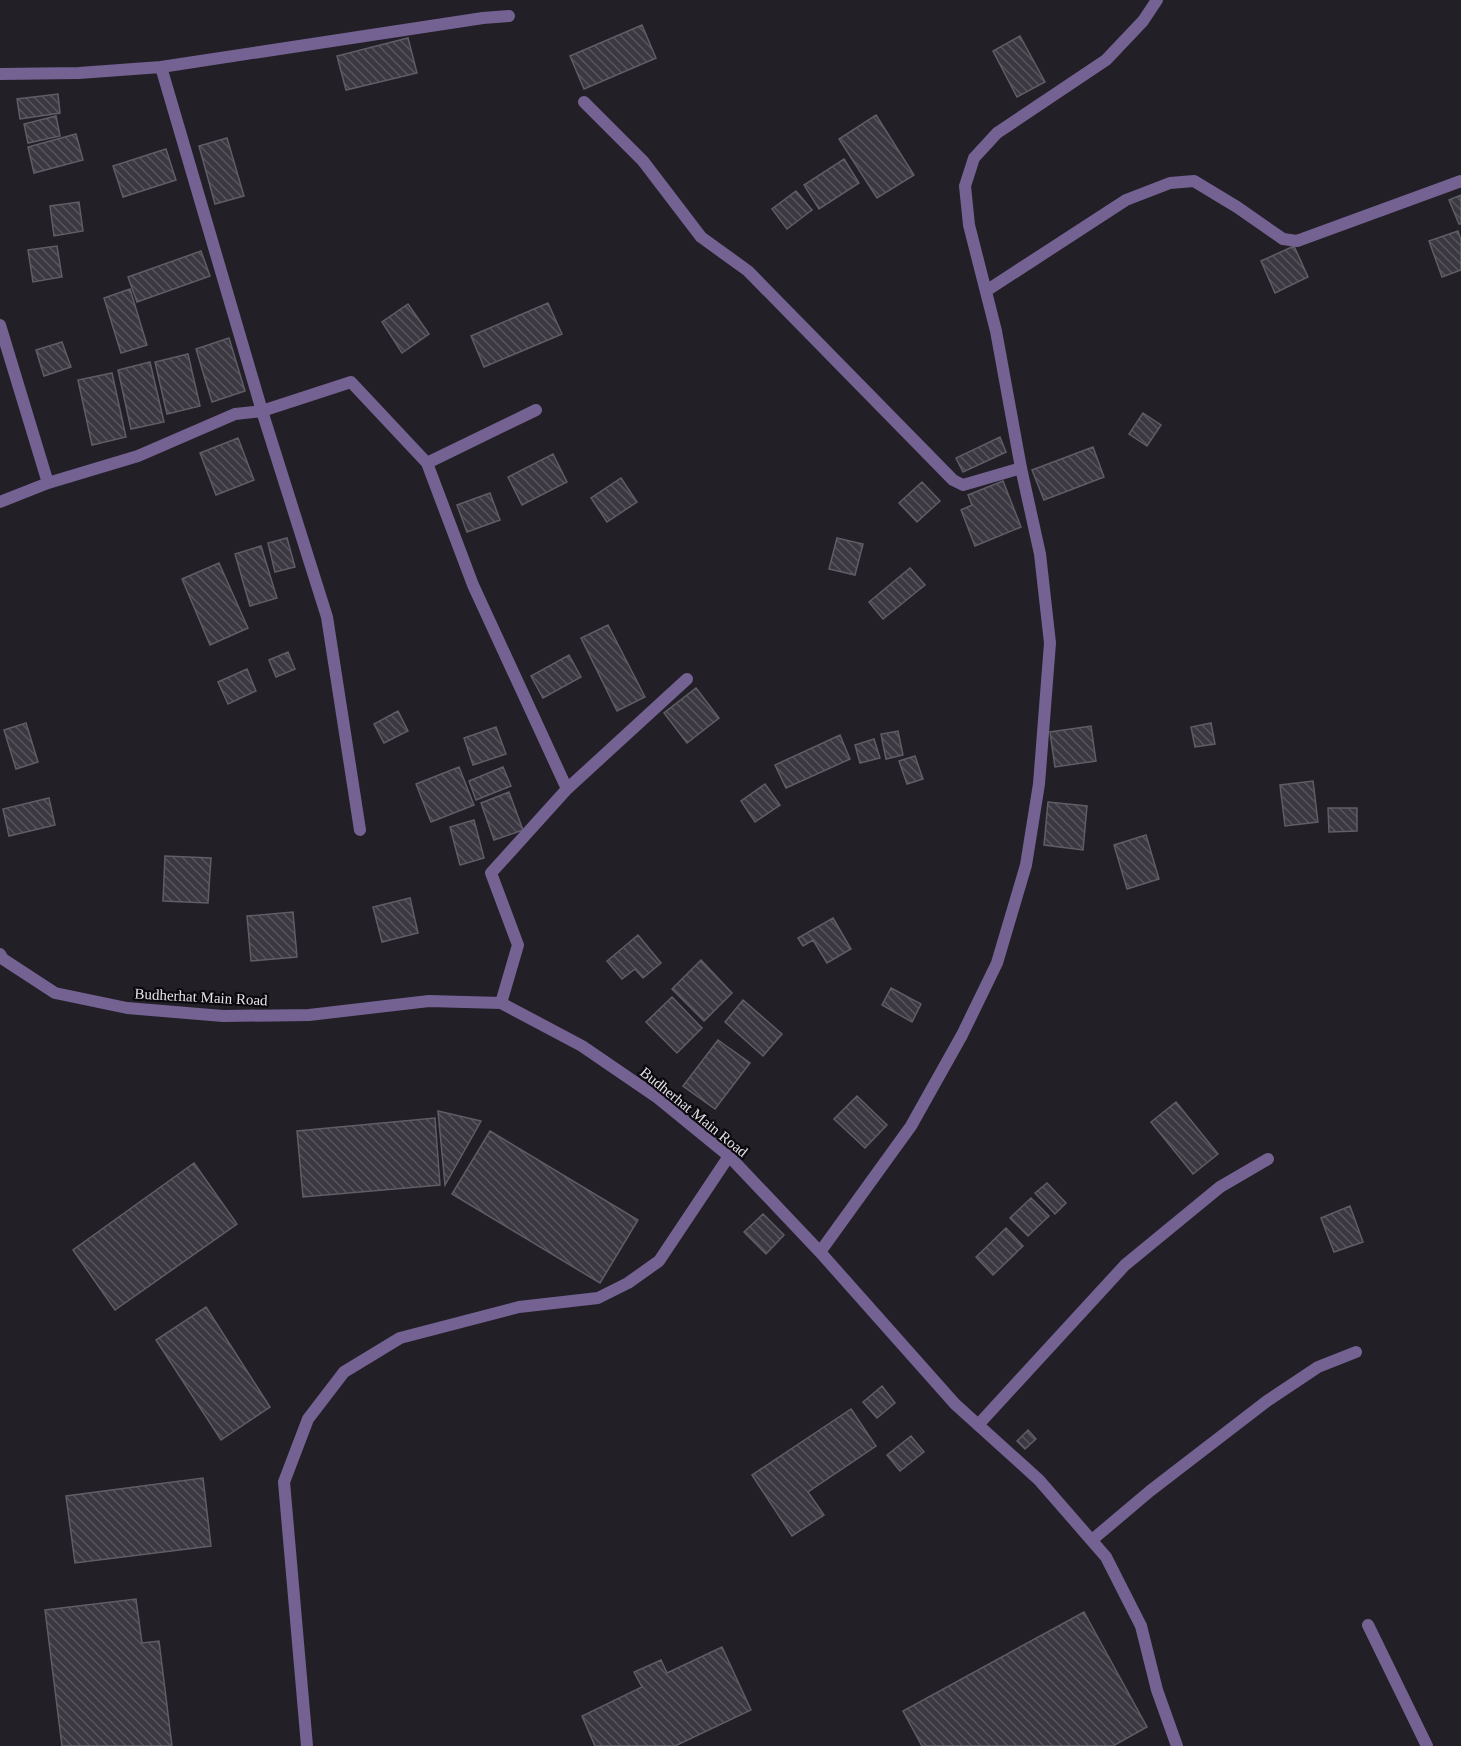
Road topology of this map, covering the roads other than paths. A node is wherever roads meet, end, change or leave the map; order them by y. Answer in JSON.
{"nodes":[{"id":1,"x":1157,"y":0,"type":"edge"},
{"id":2,"x":509,"y":16,"type":"dead end"},
{"id":3,"x":161,"y":67,"type":"junction"},
{"id":4,"x":0,"y":74,"type":"edge"},
{"id":5,"x":584,"y":102,"type":"dead end"},
{"id":6,"x":1461,"y":181,"type":"edge"},
{"id":7,"x":986,"y":291,"type":"junction"},
{"id":8,"x":0,"y":326,"type":"edge"},
{"id":9,"x":536,"y":410,"type":"dead end"},
{"id":10,"x":262,"y":411,"type":"junction"},
{"id":11,"x":427,"y":464,"type":"junction"},
{"id":12,"x":1022,"y":468,"type":"junction"},
{"id":13,"x":48,"y":483,"type":"junction"},
{"id":14,"x":0,"y":502,"type":"edge"},
{"id":15,"x":687,"y":679,"type":"dead end"},
{"id":16,"x":567,"y":789,"type":"junction"},
{"id":17,"x":360,"y":830,"type":"dead end"},
{"id":18,"x":0,"y":954,"type":"edge"},
{"id":19,"x":501,"y":1004,"type":"junction"},
{"id":20,"x":729,"y":1156,"type":"junction"},
{"id":21,"x":1268,"y":1159,"type":"dead end"},
{"id":22,"x":820,"y":1252,"type":"junction"},
{"id":23,"x":1356,"y":1352,"type":"dead end"},
{"id":24,"x":978,"y":1425,"type":"junction"},
{"id":25,"x":1092,"y":1540,"type":"junction"},
{"id":26,"x":1368,"y":1625,"type":"dead end"},
{"id":27,"x":307,"y":1746,"type":"edge"},
{"id":28,"x":1177,"y":1746,"type":"edge"},
{"id":29,"x":1427,"y":1746,"type":"edge"}],
"edges":[{"from":1,"to":7,"type":"street"},
{"from":2,"to":3,"type":"street"},
{"from":3,"to":4,"type":"street"},
{"from":3,"to":10,"type":"street"},
{"from":5,"to":12,"type":"street"},
{"from":6,"to":7,"type":"street"},
{"from":7,"to":12,"type":"street"},
{"from":8,"to":13,"type":"street"},
{"from":9,"to":11,"type":"street"},
{"from":10,"to":11,"type":"street"},
{"from":10,"to":13,"type":"street"},
{"from":10,"to":17,"type":"street"},
{"from":11,"to":16,"type":"street"},
{"from":12,"to":22,"type":"street"},
{"from":13,"to":14,"type":"street"},
{"from":15,"to":16,"type":"street"},
{"from":16,"to":19,"type":"street"},
{"from":18,"to":19,"type":"street","name":"Budherhat Main Road"},
{"from":19,"to":20,"type":"street","name":"Budherhat Main Road"},
{"from":20,"to":22,"type":"street","name":"Budherhat Main Road"},
{"from":20,"to":27,"type":"street"},
{"from":21,"to":24,"type":"street"},
{"from":22,"to":24,"type":"street","name":"Budherhat Main Road"},
{"from":23,"to":25,"type":"street"},
{"from":24,"to":25,"type":"street","name":"Budherhat Main Road"},
{"from":25,"to":28,"type":"street","name":"Budherhat Main Road"},
{"from":26,"to":29,"type":"street"}]}
